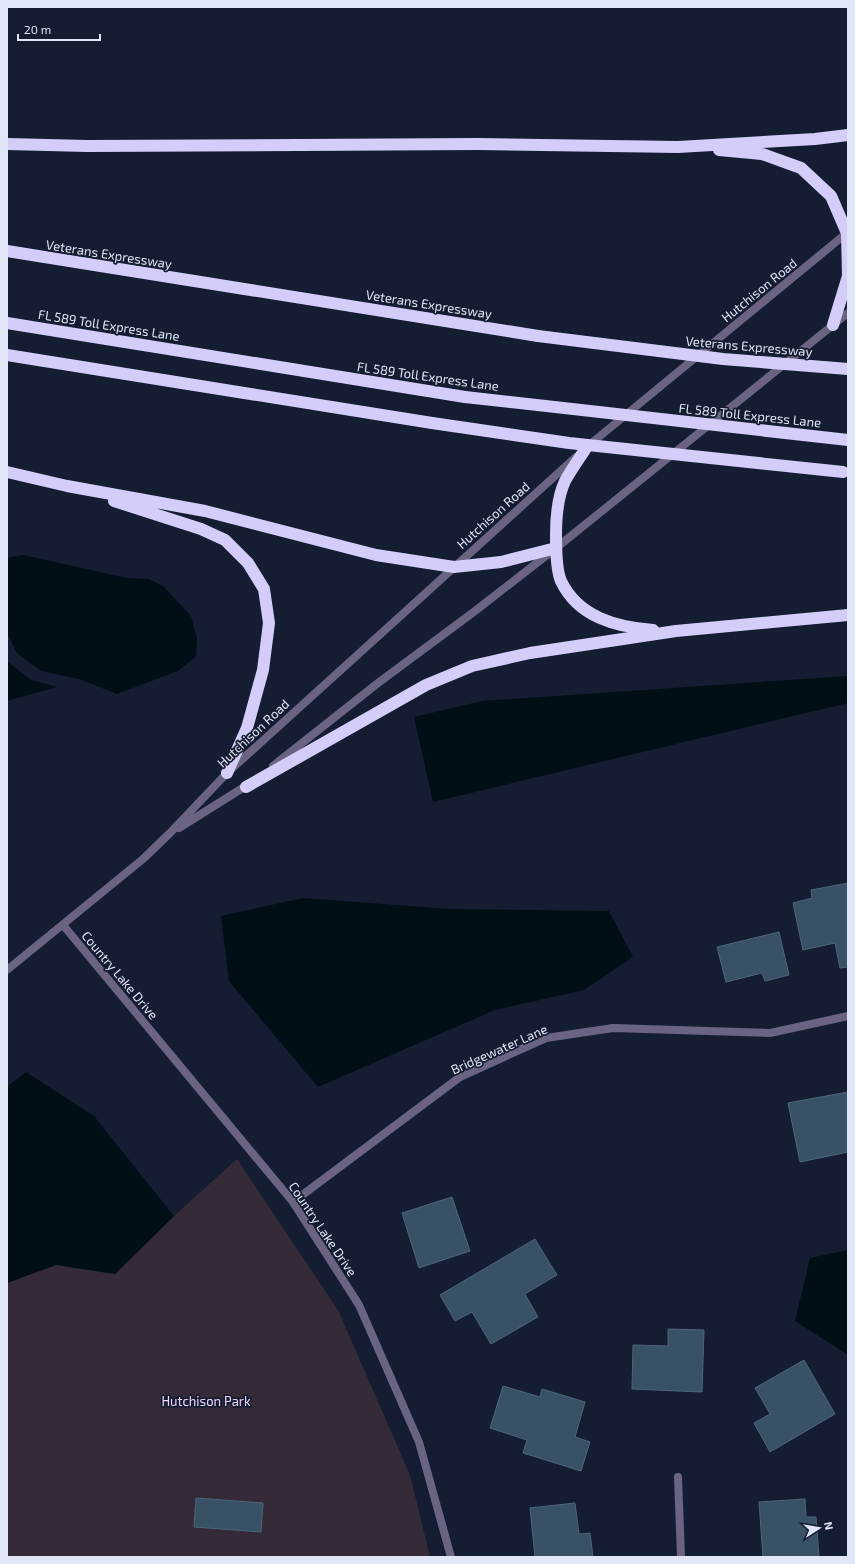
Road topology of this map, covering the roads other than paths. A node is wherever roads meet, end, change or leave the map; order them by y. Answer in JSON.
{"nodes":[{"id":1,"x":848,"y":136,"type":"edge"},
{"id":2,"x":7,"y":144,"type":"edge"},
{"id":3,"x":678,"y":146,"type":"junction"},
{"id":4,"x":848,"y":232,"type":"edge"},
{"id":5,"x":7,"y":252,"type":"edge"},
{"id":6,"x":848,"y":313,"type":"edge"},
{"id":7,"x":7,"y":323,"type":"edge"},
{"id":8,"x":833,"y":325,"type":"junction"},
{"id":9,"x":7,"y":355,"type":"edge"},
{"id":10,"x":848,"y":369,"type":"edge"},
{"id":11,"x":848,"y":440,"type":"edge"},
{"id":12,"x":586,"y":448,"type":"junction"},
{"id":13,"x":7,"y":472,"type":"edge"},
{"id":14,"x":845,"y":473,"type":"edge"},
{"id":15,"x":67,"y":486,"type":"junction"},
{"id":16,"x":556,"y":548,"type":"junction"},
{"id":17,"x":454,"y":567,"type":"junction"},
{"id":18,"x":848,"y":615,"type":"edge"},
{"id":19,"x":676,"y":631,"type":"junction"},
{"id":20,"x":227,"y":773,"type":"junction"},
{"id":21,"x":246,"y":787,"type":"junction"},
{"id":22,"x":170,"y":833,"type":"junction"},
{"id":23,"x":63,"y":925,"type":"junction"},
{"id":24,"x":7,"y":970,"type":"edge"},
{"id":25,"x":848,"y":1016,"type":"edge"},
{"id":26,"x":292,"y":1202,"type":"junction"},
{"id":27,"x":678,"y":1477,"type":"dead end"},
{"id":28,"x":451,"y":1557,"type":"edge"},
{"id":29,"x":681,"y":1557,"type":"edge"}],
"edges":[{"from":1,"to":3,"type":"highway"},
{"from":2,"to":3,"type":"highway"},
{"from":3,"to":4,"type":"highway"},
{"from":4,"to":8,"type":"highway"},
{"from":4,"to":12,"type":"street","name":"Hutchison Road"},
{"from":5,"to":10,"type":"highway","name":"Veterans Expressway","bridge":true},
{"from":6,"to":8,"type":"street","name":"Hutchison Road"},
{"from":7,"to":11,"type":"highway","name":"FL 589 Toll Express Lane","bridge":true},
{"from":8,"to":16,"type":"street","name":"Hutchison Road"},
{"from":9,"to":14,"type":"highway","bridge":true},
{"from":12,"to":16,"type":"highway"},
{"from":12,"to":17,"type":"street","name":"Hutchison Road"},
{"from":13,"to":15,"type":"highway"},
{"from":15,"to":17,"type":"highway"},
{"from":15,"to":20,"type":"highway"},
{"from":16,"to":17,"type":"highway"},
{"from":16,"to":19,"type":"highway"},
{"from":16,"to":21,"type":"street","name":"Hutchison Road"},
{"from":17,"to":20,"type":"street","name":"Hutchison Road"},
{"from":18,"to":19,"type":"highway"},
{"from":19,"to":21,"type":"highway"},
{"from":20,"to":22,"type":"street","name":"Hutchison Road"},
{"from":21,"to":22,"type":"street","name":"Hutchison Road"},
{"from":22,"to":23,"type":"street","name":"Hutchison Road"},
{"from":23,"to":24,"type":"street","name":"Hutchison Road"},
{"from":23,"to":26,"type":"street","name":"Country Lake Drive"},
{"from":25,"to":26,"type":"street","name":"Bridgewater Lane"},
{"from":26,"to":28,"type":"street","name":"Country Lake Drive"},
{"from":27,"to":29,"type":"street"}]}
